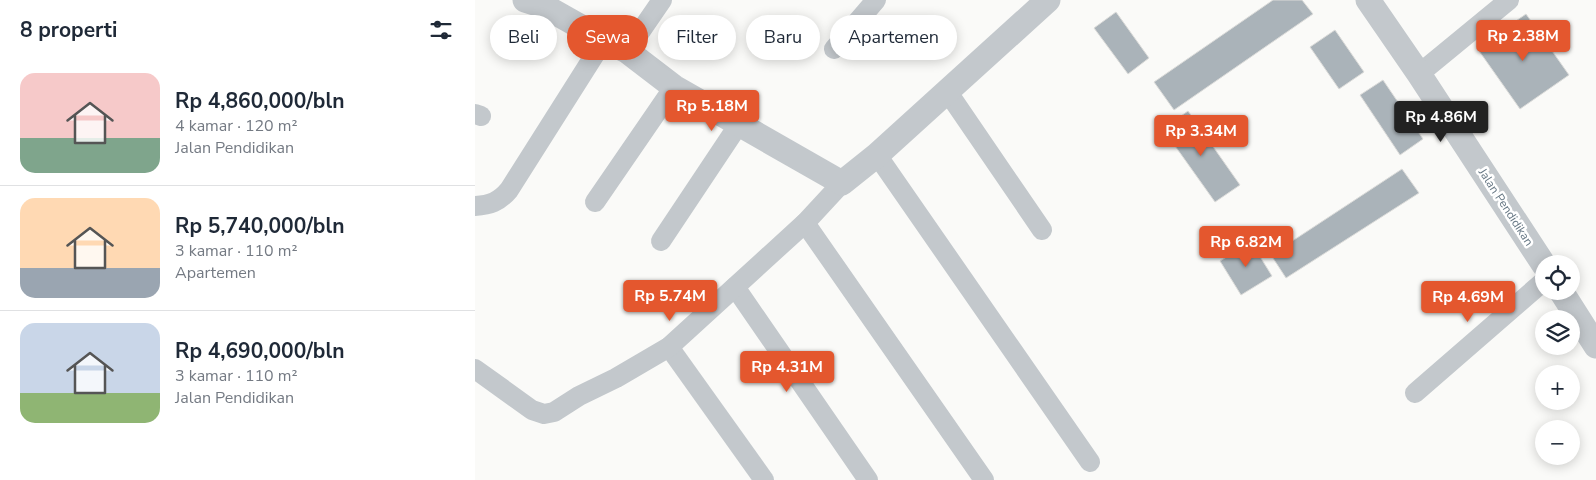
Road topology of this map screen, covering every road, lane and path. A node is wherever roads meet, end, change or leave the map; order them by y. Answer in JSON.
{"nodes":[{"id":1,"x":662,"y":0,"type":"edge"},
{"id":2,"x":876,"y":0,"type":"edge"},
{"id":3,"x":1048,"y":0,"type":"edge"},
{"id":4,"x":1368,"y":0,"type":"edge"},
{"id":5,"x":1509,"y":0,"type":"edge"},
{"id":6,"x":538,"y":2,"type":"edge"},
{"id":7,"x":863,"y":15,"type":"edge"},
{"id":8,"x":567,"y":19,"type":"edge"},
{"id":9,"x":648,"y":20,"type":"edge"},
{"id":10,"x":591,"y":60,"type":"edge"},
{"id":11,"x":639,"y":60,"type":"edge"},
{"id":12,"x":1419,"y":74,"type":"junction"},
{"id":13,"x":674,"y":87,"type":"junction"},
{"id":14,"x":947,"y":91,"type":"junction"},
{"id":15,"x":739,"y":124,"type":"junction"},
{"id":16,"x":877,"y":155,"type":"junction"},
{"id":17,"x":842,"y":183,"type":"junction"},
{"id":18,"x":595,"y":202,"type":"dead end"},
{"id":19,"x":475,"y":206,"type":"edge"},
{"id":20,"x":805,"y":223,"type":"junction"},
{"id":21,"x":1042,"y":230,"type":"dead end"},
{"id":22,"x":661,"y":241,"type":"dead end"},
{"id":23,"x":1537,"y":255,"type":"edge"},
{"id":24,"x":735,"y":287,"type":"junction"},
{"id":25,"x":1535,"y":289,"type":"edge"},
{"id":26,"x":1567,"y":300,"type":"edge"},
{"id":27,"x":1596,"y":346,"type":"edge"},
{"id":28,"x":669,"y":347,"type":"junction"},
{"id":29,"x":475,"y":369,"type":"edge"},
{"id":30,"x":1415,"y":393,"type":"dead end"},
{"id":31,"x":1090,"y":462,"type":"dead end"},
{"id":32,"x":764,"y":480,"type":"edge"},
{"id":33,"x":868,"y":480,"type":"edge"},
{"id":34,"x":984,"y":480,"type":"edge"}],
"edges":[{"from":1,"to":9,"type":"street"},
{"from":2,"to":7,"type":"street"},
{"from":3,"to":14,"type":"street"},
{"from":4,"to":12,"type":"street","name":"Jalan Pendidikan"},
{"from":5,"to":12,"type":"street"},
{"from":6,"to":8,"type":"street"},
{"from":10,"to":19,"type":"street"},
{"from":11,"to":13,"type":"street"},
{"from":12,"to":23,"type":"street","name":"Jalan Pendidikan"},
{"from":13,"to":15,"type":"street"},
{"from":13,"to":18,"type":"street"},
{"from":14,"to":16,"type":"street"},
{"from":14,"to":21,"type":"street"},
{"from":15,"to":17,"type":"street"},
{"from":15,"to":22,"type":"street"},
{"from":16,"to":17,"type":"street"},
{"from":16,"to":31,"type":"street"},
{"from":17,"to":20,"type":"street"},
{"from":20,"to":24,"type":"street"},
{"from":20,"to":34,"type":"street"},
{"from":24,"to":28,"type":"street"},
{"from":24,"to":33,"type":"street"},
{"from":25,"to":30,"type":"street"},
{"from":26,"to":27,"type":"street"},
{"from":28,"to":29,"type":"street"},
{"from":28,"to":32,"type":"street"}]}
